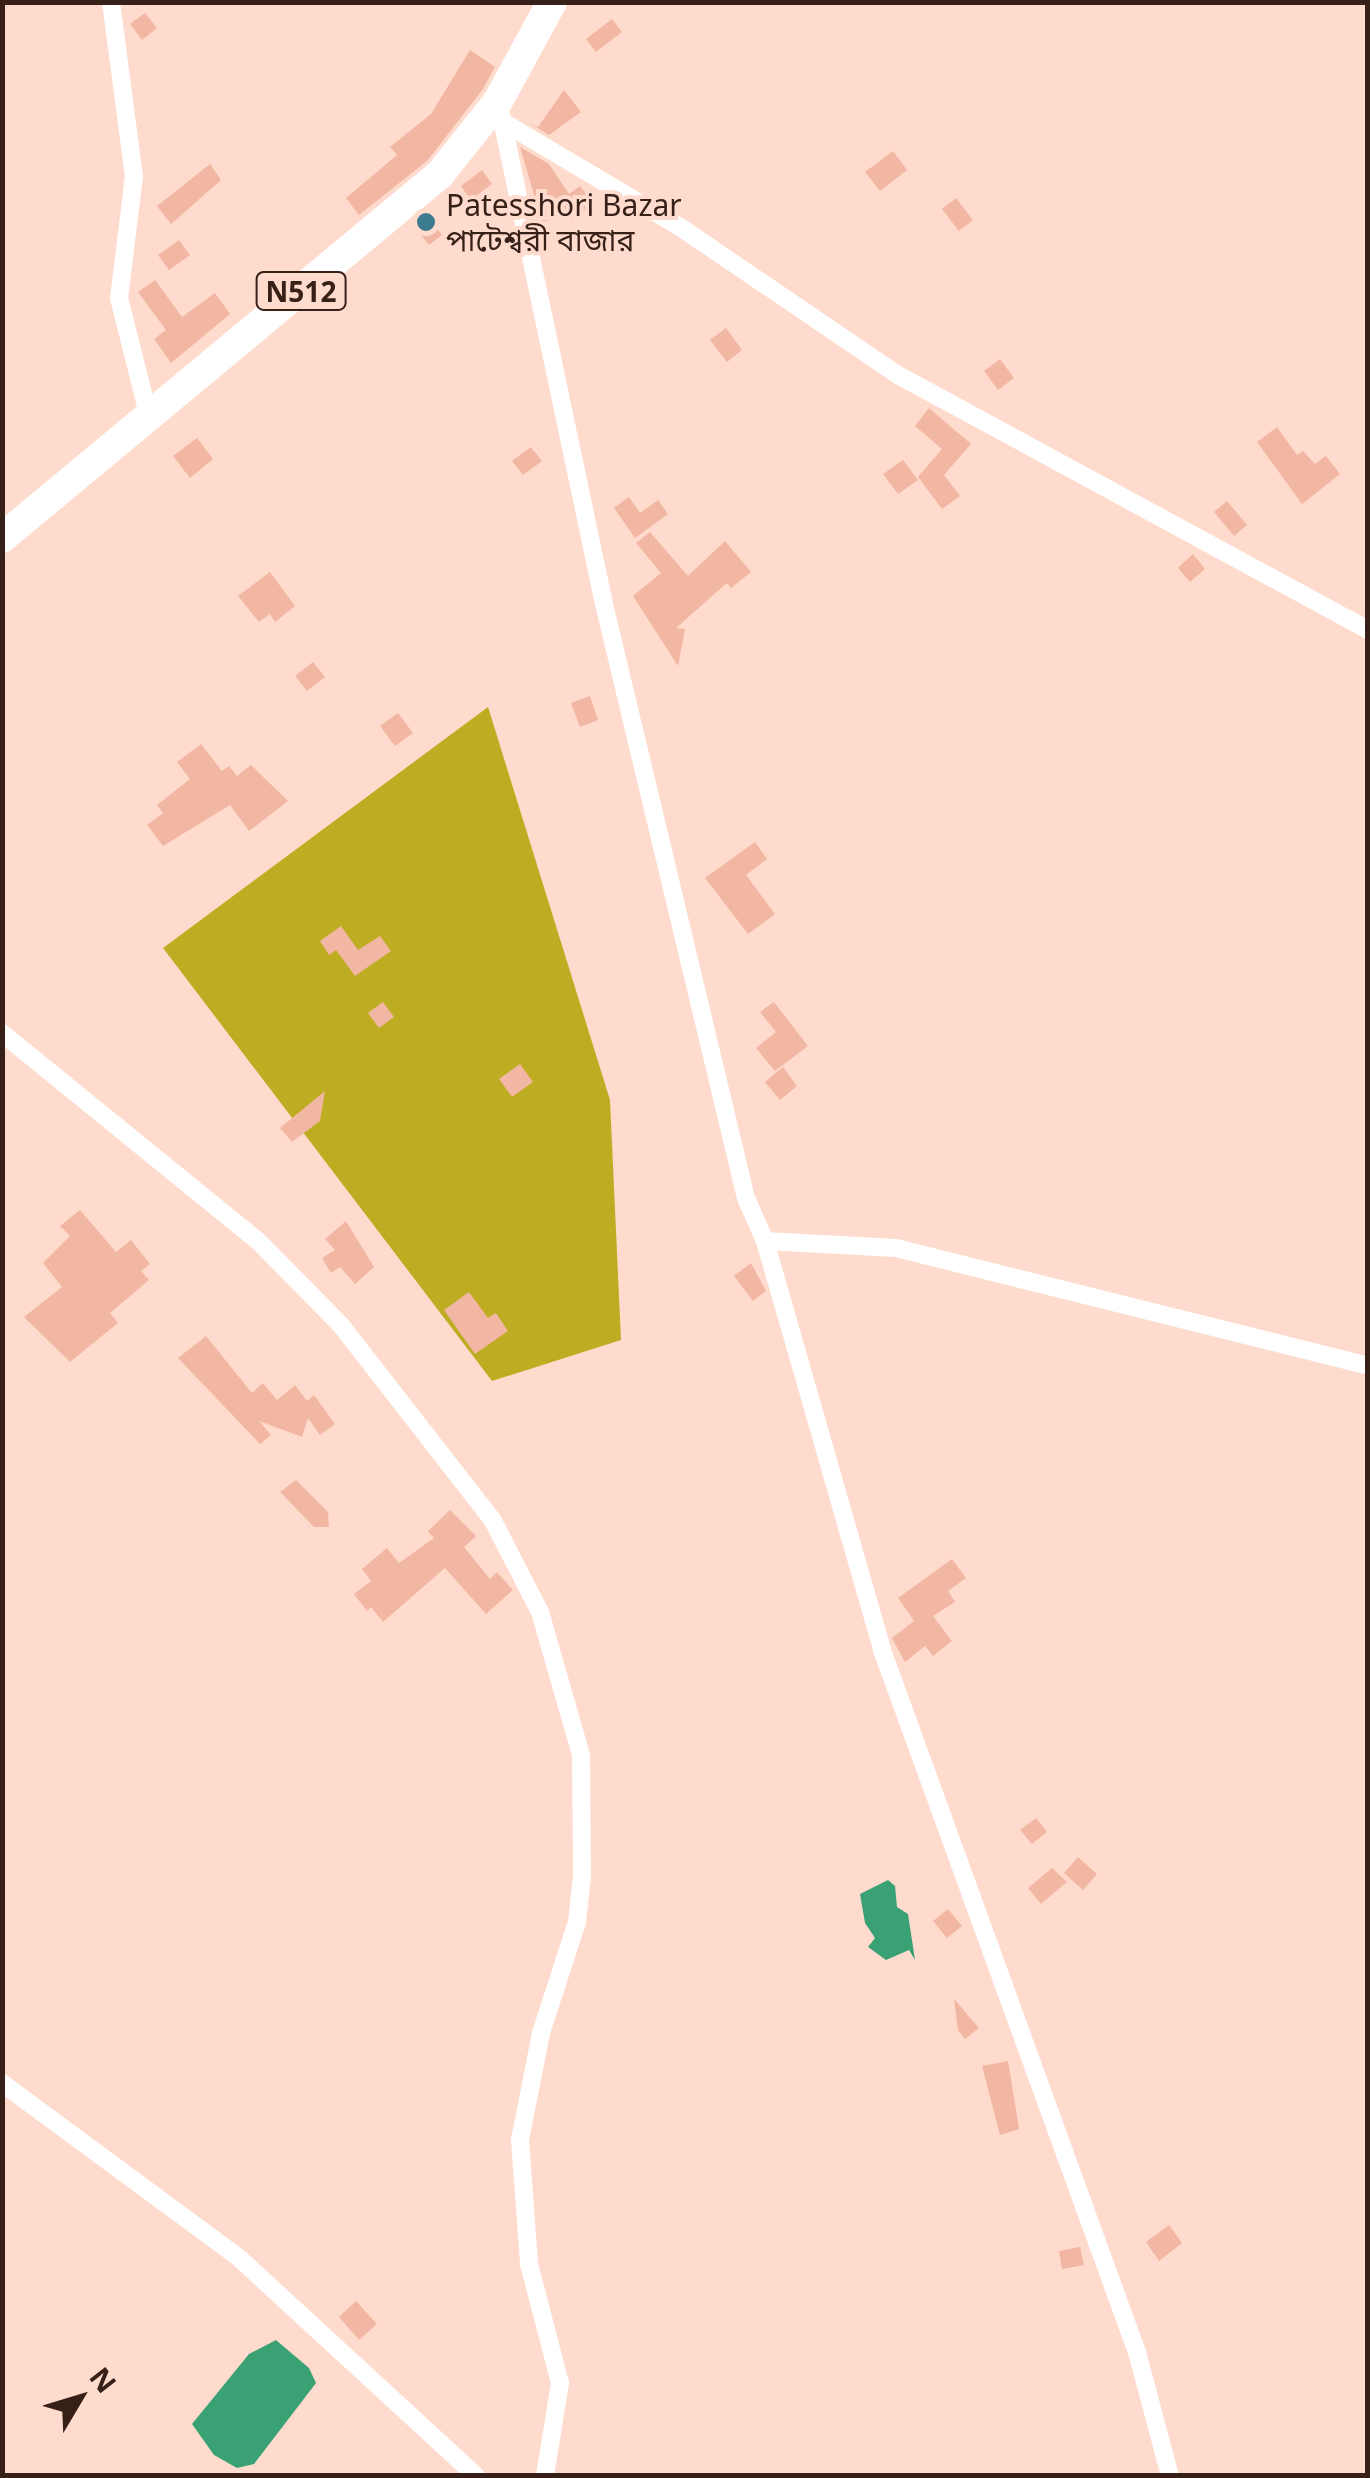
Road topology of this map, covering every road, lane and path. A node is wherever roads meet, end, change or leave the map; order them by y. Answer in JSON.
{"nodes":[{"id":1,"x":111,"y":2,"type":"edge"},
{"id":2,"x":552,"y":2,"type":"edge"},
{"id":3,"x":498,"y":110,"type":"junction"},
{"id":4,"x":149,"y":417,"type":"junction"},
{"id":5,"x":2,"y":538,"type":"edge"},
{"id":6,"x":1368,"y":630,"type":"edge"},
{"id":7,"x":2,"y":1034,"type":"edge"},
{"id":8,"x":765,"y":1240,"type":"junction"},
{"id":9,"x":1368,"y":1366,"type":"edge"},
{"id":10,"x":2,"y":2083,"type":"edge"},
{"id":11,"x":476,"y":2476,"type":"edge"},
{"id":12,"x":545,"y":2476,"type":"edge"},
{"id":13,"x":1170,"y":2476,"type":"edge"}],
"edges":[{"from":1,"to":4,"type":"street"},
{"from":2,"to":3,"type":"highway","number":"N512"},
{"from":3,"to":4,"type":"highway","number":"N512"},
{"from":3,"to":6,"type":"street"},
{"from":3,"to":8,"type":"street"},
{"from":4,"to":5,"type":"highway","number":"N512"},
{"from":7,"to":12,"type":"street"},
{"from":8,"to":9,"type":"street"},
{"from":8,"to":13,"type":"street"},
{"from":10,"to":11,"type":"street"}]}
